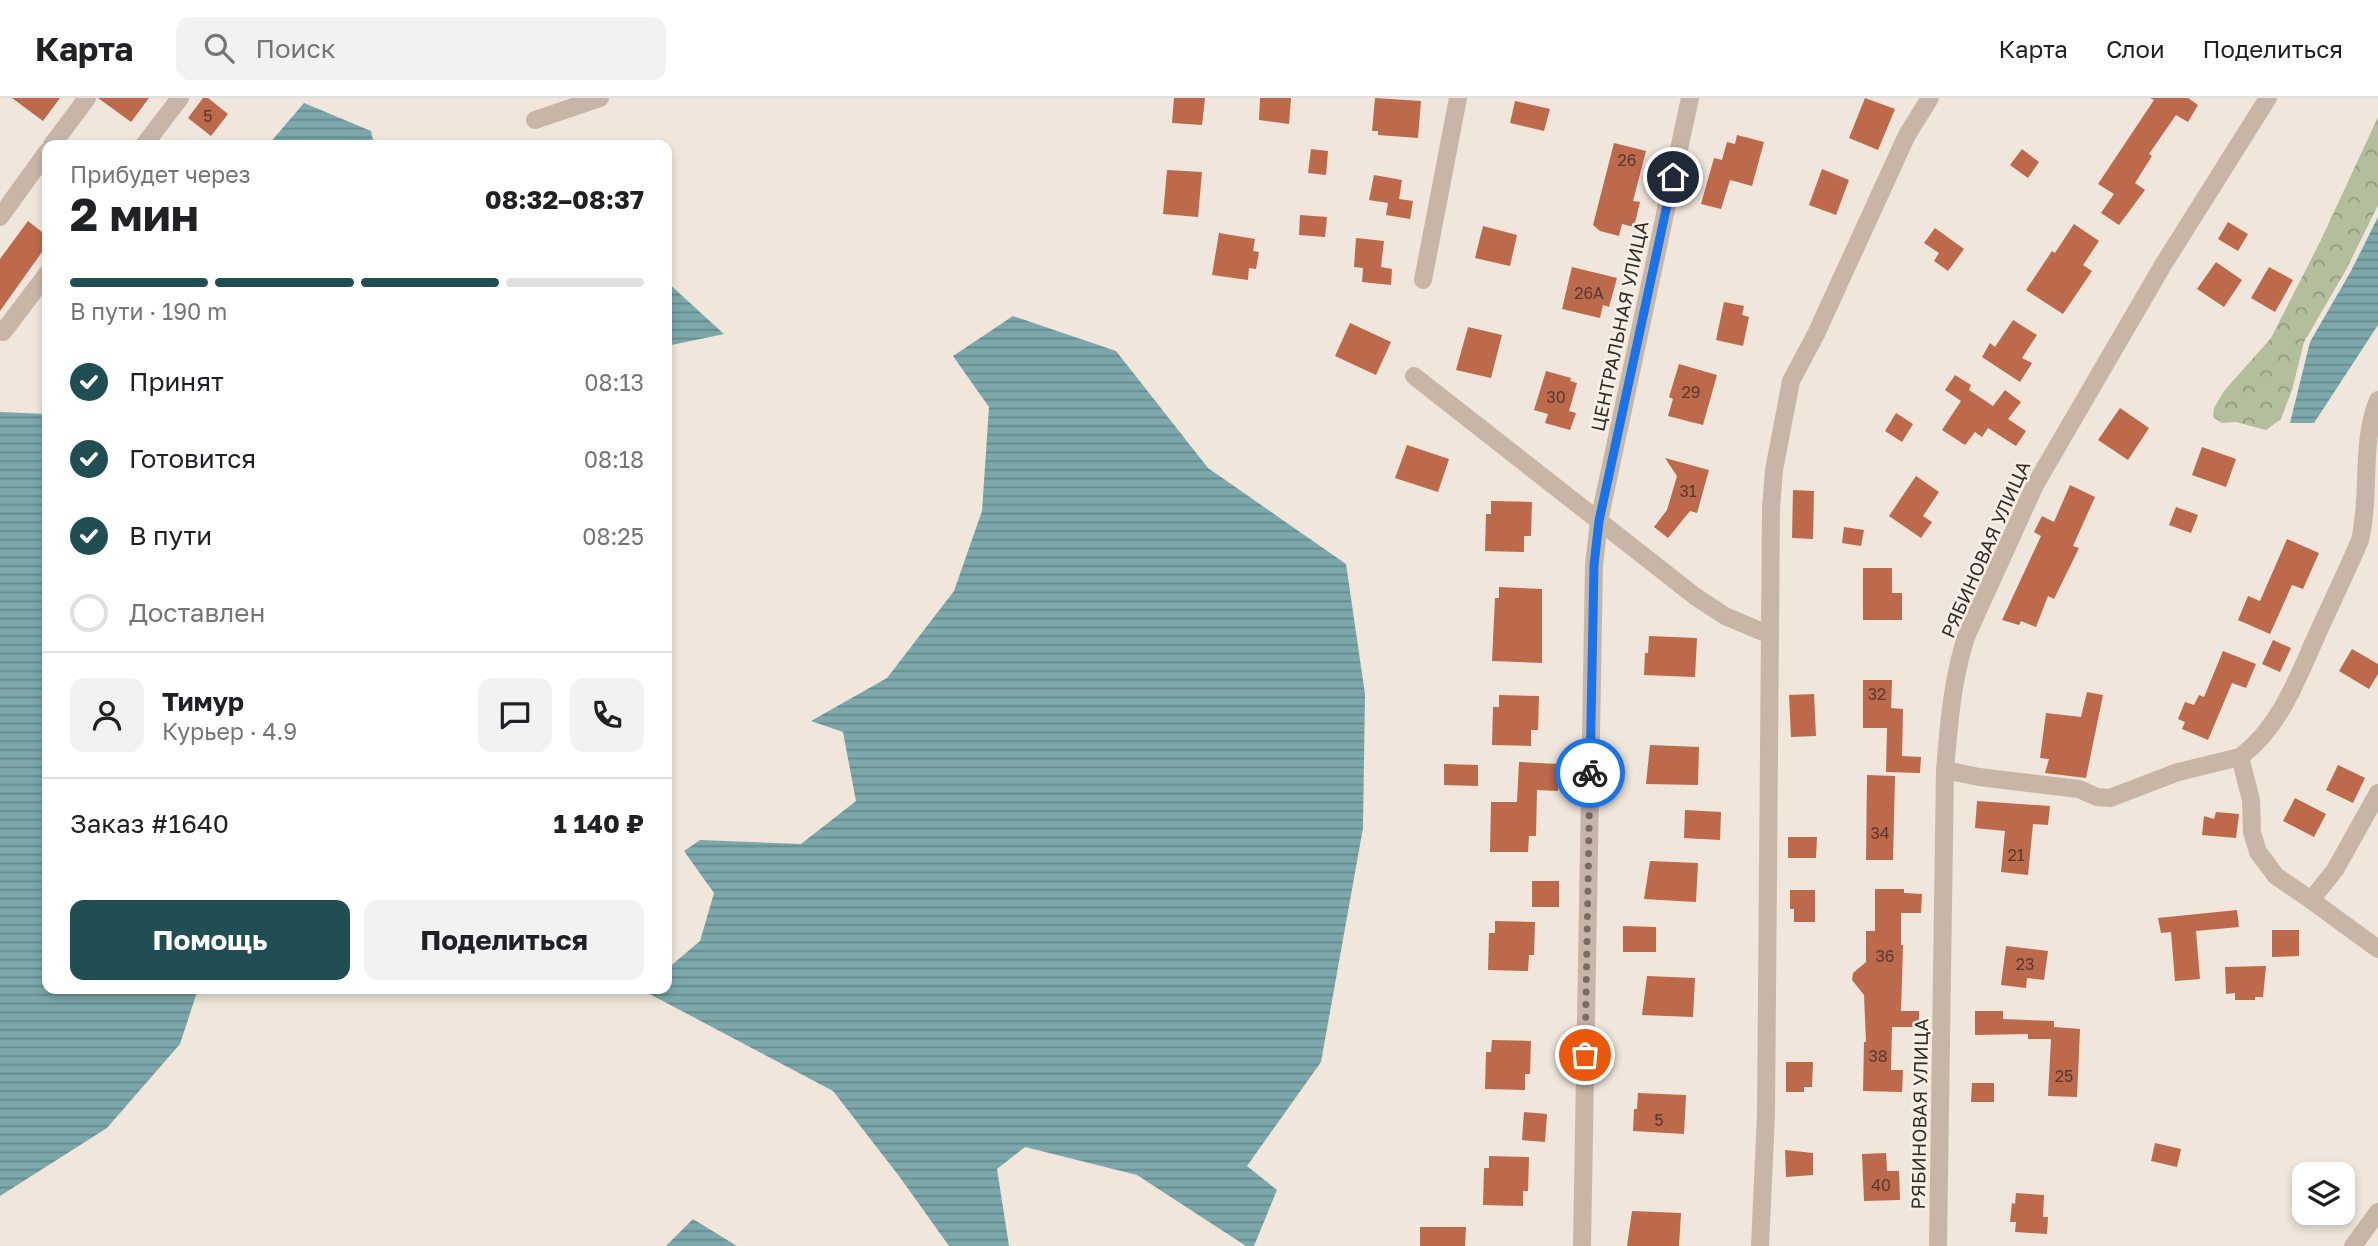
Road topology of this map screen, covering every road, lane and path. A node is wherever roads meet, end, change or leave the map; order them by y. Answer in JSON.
{"nodes":[{"id":1,"x":87,"y":98,"type":"edge"},
{"id":2,"x":180,"y":98,"type":"edge"},
{"id":3,"x":600,"y":98,"type":"edge"},
{"id":4,"x":1458,"y":98,"type":"edge"},
{"id":5,"x":1690,"y":98,"type":"edge"},
{"id":6,"x":1930,"y":98,"type":"edge"},
{"id":7,"x":2268,"y":98,"type":"edge"},
{"id":8,"x":535,"y":120,"type":"dead end"},
{"id":9,"x":56,"y":140,"type":"edge"},
{"id":10,"x":148,"y":140,"type":"edge"},
{"id":11,"x":42,"y":159,"type":"edge"},
{"id":12,"x":0,"y":217,"type":"edge"},
{"id":13,"x":1423,"y":280,"type":"dead end"},
{"id":14,"x":42,"y":281,"type":"edge"},
{"id":15,"x":3,"y":332,"type":"dead end"},
{"id":16,"x":1414,"y":376,"type":"dead end"},
{"id":17,"x":2378,"y":400,"type":"edge"},
{"id":18,"x":1599,"y":521,"type":"junction"},
{"id":19,"x":1770,"y":635,"type":"junction"},
{"id":20,"x":2240,"y":757,"type":"junction"},
{"id":21,"x":1945,"y":770,"type":"junction"},
{"id":22,"x":2378,"y":793,"type":"edge"},
{"id":23,"x":2311,"y":900,"type":"junction"},
{"id":24,"x":2378,"y":949,"type":"edge"},
{"id":25,"x":2378,"y":1212,"type":"edge"},
{"id":26,"x":1582,"y":1246,"type":"edge"},
{"id":27,"x":1760,"y":1246,"type":"edge"},
{"id":28,"x":1938,"y":1246,"type":"edge"},
{"id":29,"x":2353,"y":1246,"type":"edge"}],
"edges":[{"from":1,"to":9,"type":"street"},
{"from":2,"to":10,"type":"street"},
{"from":3,"to":8,"type":"street"},
{"from":4,"to":13,"type":"street"},
{"from":5,"to":18,"type":"street","name":"ЦЕНТРАЛЬНАЯ УЛИЦА"},
{"from":6,"to":19,"type":"street"},
{"from":7,"to":21,"type":"street","name":"РЯБИНОВАЯ УЛИЦА"},
{"from":11,"to":12,"type":"street"},
{"from":14,"to":15,"type":"street"},
{"from":16,"to":18,"type":"street"},
{"from":17,"to":20,"type":"street"},
{"from":18,"to":19,"type":"street"},
{"from":18,"to":26,"type":"street","name":"ЦЕНТРАЛЬНАЯ УЛИЦА"},
{"from":19,"to":27,"type":"street"},
{"from":20,"to":21,"type":"street"},
{"from":20,"to":23,"type":"street"},
{"from":21,"to":28,"type":"street","name":"РЯБИНОВАЯ УЛИЦА"},
{"from":22,"to":23,"type":"street"},
{"from":23,"to":24,"type":"street"},
{"from":25,"to":29,"type":"street"}]}
